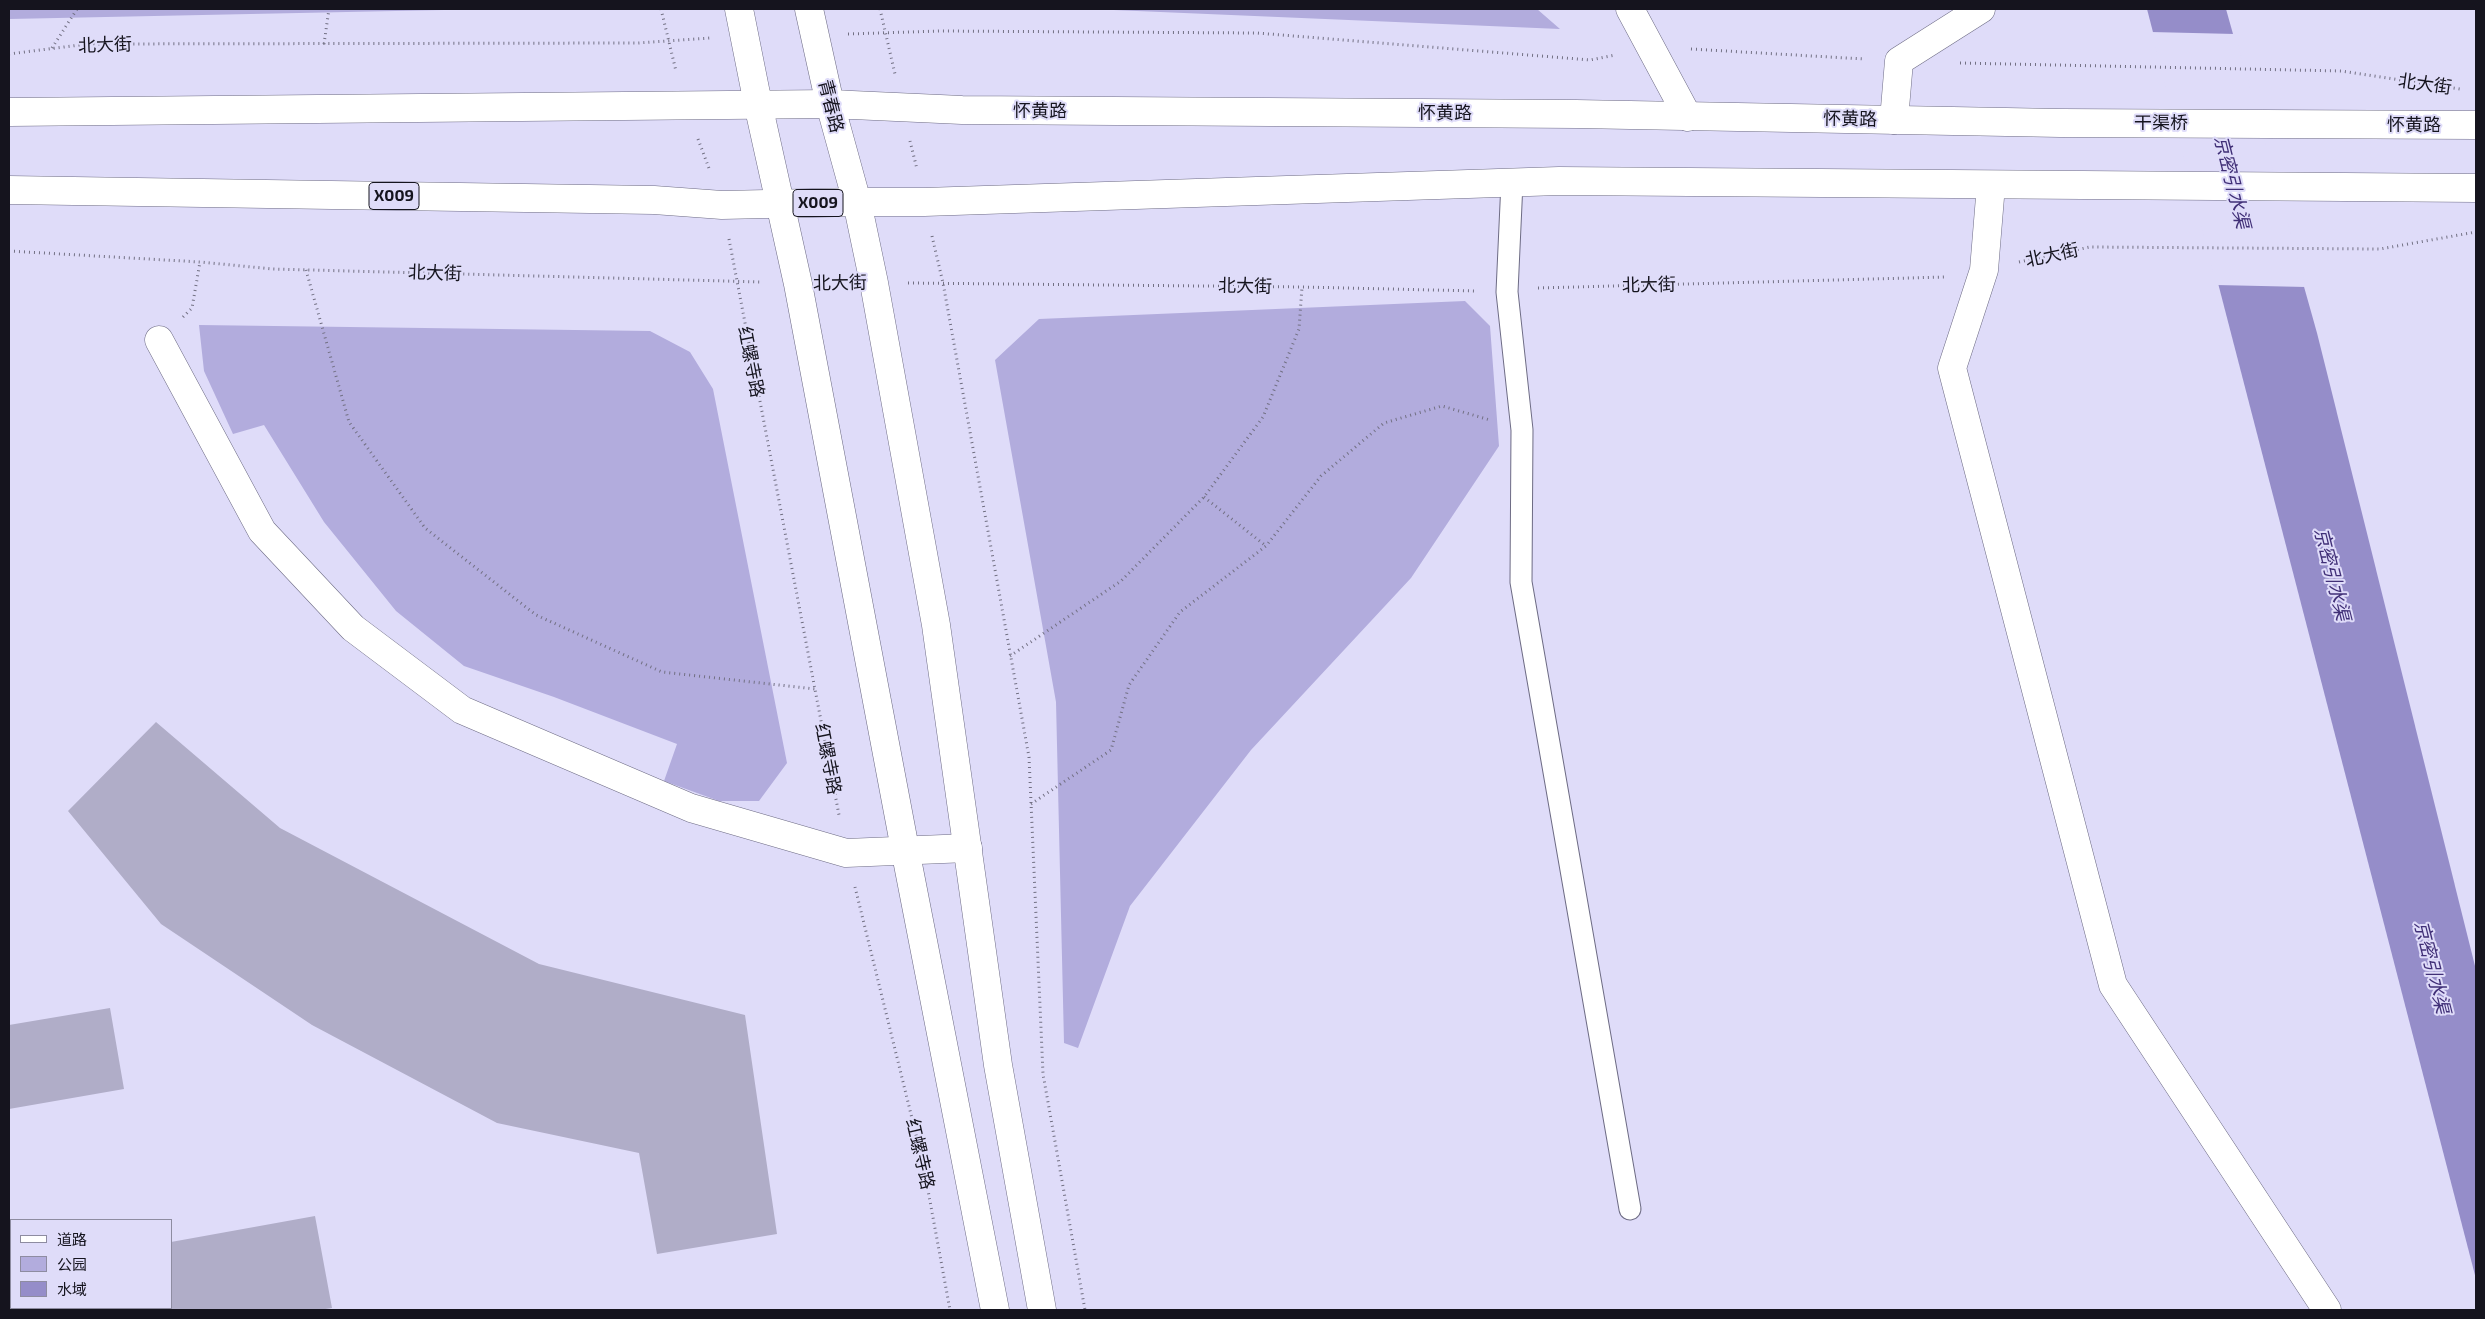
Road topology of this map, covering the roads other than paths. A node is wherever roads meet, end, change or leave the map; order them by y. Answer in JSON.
{"nodes":[{"id":1,"x":739,"y":9,"type":"edge"},
{"id":2,"x":1630,"y":9,"type":"edge"},
{"id":3,"x":1981,"y":9,"type":"edge"},
{"id":4,"x":811,"y":21,"type":"edge"},
{"id":5,"x":758,"y":104,"type":"junction"},
{"id":6,"x":830,"y":104,"type":"junction"},
{"id":7,"x":9,"y":112,"type":"edge"},
{"id":8,"x":1688,"y":116,"type":"junction"},
{"id":9,"x":1894,"y":120,"type":"junction"},
{"id":10,"x":2060,"y":123,"type":"joint"},
{"id":11,"x":2353,"y":124,"type":"joint"},
{"id":12,"x":2476,"y":125,"type":"edge"},
{"id":13,"x":1512,"y":182,"type":"junction"},
{"id":14,"x":1991,"y":185,"type":"junction"},
{"id":15,"x":2476,"y":188,"type":"edge"},
{"id":16,"x":9,"y":190,"type":"edge"},
{"id":17,"x":856,"y":202,"type":"junction"},
{"id":18,"x":779,"y":203,"type":"junction"},
{"id":19,"x":160,"y":340,"type":"road end"},
{"id":20,"x":968,"y":848,"type":"junction"},
{"id":21,"x":905,"y":849,"type":"junction"},
{"id":22,"x":1630,"y":1209,"type":"dead end"},
{"id":23,"x":995,"y":1310,"type":"edge"},
{"id":24,"x":1042,"y":1310,"type":"edge"},
{"id":25,"x":2327,"y":1310,"type":"edge"}],
"edges":[{"from":1,"to":5,"type":"main road"},
{"from":2,"to":8,"type":"main road"},
{"from":3,"to":9,"type":"main road"},
{"from":4,"to":6,"type":"main road","name":"青春路"},
{"from":5,"to":6,"type":"main road"},
{"from":5,"to":7,"type":"main road"},
{"from":5,"to":18,"type":"main road"},
{"from":6,"to":8,"type":"main road","name":"怀黄路"},
{"from":6,"to":17,"type":"main road","name":"青春路"},
{"from":8,"to":9,"type":"main road","name":"怀黄路"},
{"from":9,"to":10,"type":"main road","name":"怀黄路"},
{"from":10,"to":11,"type":"main road","name":"干渠桥"},
{"from":11,"to":12,"type":"main road","name":"怀黄路"},
{"from":13,"to":14,"type":"main road","number":"X009"},
{"from":13,"to":17,"type":"main road","number":"X009"},
{"from":13,"to":22,"type":"lane"},
{"from":14,"to":15,"type":"main road","number":"X009"},
{"from":14,"to":25,"type":"main road"},
{"from":16,"to":18,"type":"main road","number":"X009"},
{"from":17,"to":18,"type":"main road","number":"X009"},
{"from":17,"to":20,"type":"main road"},
{"from":18,"to":21,"type":"main road"},
{"from":19,"to":21,"type":"main road"},
{"from":20,"to":21,"type":"main road"},
{"from":20,"to":24,"type":"main road"},
{"from":21,"to":23,"type":"main road"}]}
